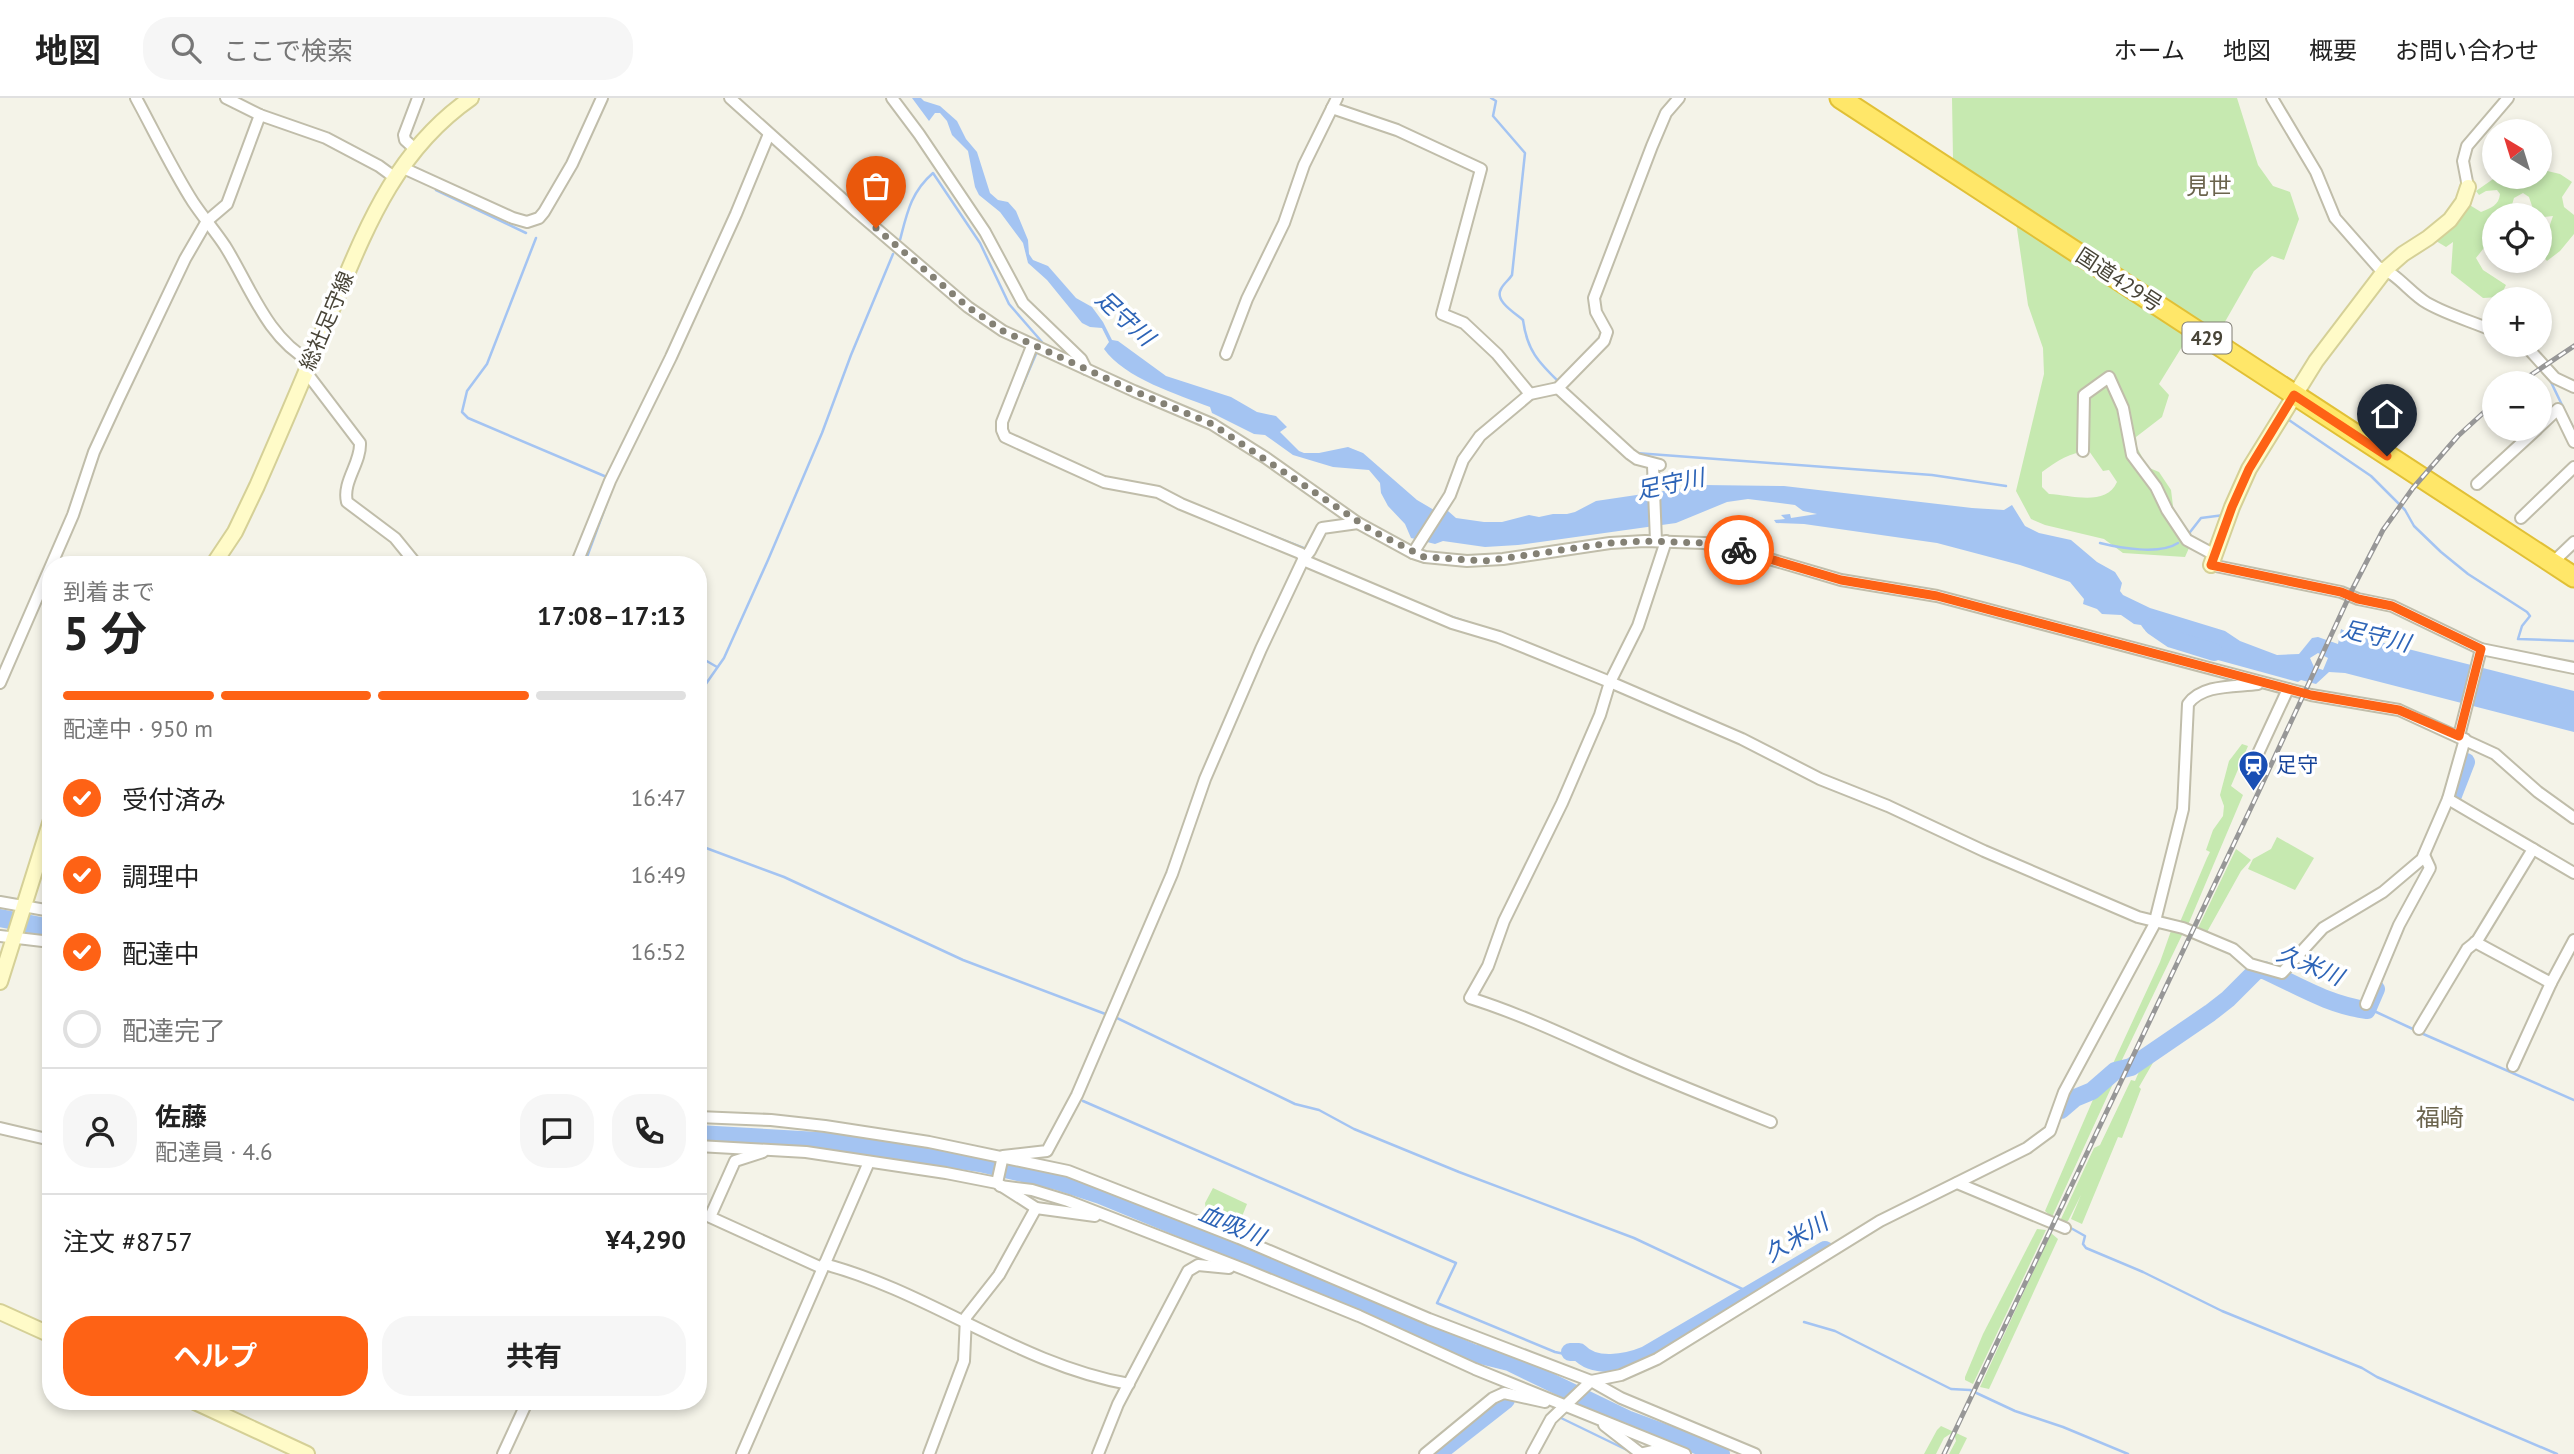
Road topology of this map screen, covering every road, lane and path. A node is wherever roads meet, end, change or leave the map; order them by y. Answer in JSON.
{"nodes":[{"id":1,"x":136,"y":98,"type":"edge"},
{"id":2,"x":418,"y":98,"type":"edge"},
{"id":3,"x":471,"y":98,"type":"edge"},
{"id":4,"x":602,"y":98,"type":"edge"},
{"id":5,"x":730,"y":98,"type":"edge"},
{"id":6,"x":892,"y":98,"type":"edge"},
{"id":7,"x":1679,"y":98,"type":"edge"},
{"id":8,"x":1840,"y":98,"type":"edge"},
{"id":9,"x":2272,"y":98,"type":"edge"},
{"id":10,"x":2508,"y":98,"type":"edge"},
{"id":11,"x":233,"y":99,"type":"edge"},
{"id":12,"x":1335,"y":103,"type":"edge"},
{"id":13,"x":260,"y":115,"type":"junction"},
{"id":14,"x":769,"y":134,"type":"junction"},
{"id":15,"x":415,"y":149,"type":"junction"},
{"id":16,"x":398,"y":172,"type":"junction"},
{"id":17,"x":2468,"y":187,"type":"joint"},
{"id":18,"x":206,"y":221,"type":"junction"},
{"id":19,"x":2386,"y":270,"type":"junction"},
{"id":20,"x":2482,"y":326,"type":"edge"},
{"id":21,"x":1032,"y":346,"type":"junction"},
{"id":22,"x":1226,"y":354,"type":"dead end"},
{"id":23,"x":2536,"y":357,"type":"edge"},
{"id":24,"x":308,"y":367,"type":"junction"},
{"id":25,"x":1086,"y":369,"type":"junction"},
{"id":26,"x":1560,"y":386,"type":"junction"},
{"id":27,"x":2574,"y":387,"type":"edge"},
{"id":28,"x":1530,"y":394,"type":"junction"},
{"id":29,"x":2294,"y":395,"type":"junction"},
{"id":30,"x":2552,"y":415,"type":"edge"},
{"id":31,"x":2524,"y":441,"type":"edge"},
{"id":32,"x":2574,"y":442,"type":"edge"},
{"id":33,"x":2083,"y":451,"type":"dead end"},
{"id":34,"x":2574,"y":467,"type":"edge"},
{"id":35,"x":2477,"y":484,"type":"dead end"},
{"id":36,"x":2521,"y":518,"type":"dead end"},
{"id":37,"x":1359,"y":523,"type":"junction"},
{"id":38,"x":1659,"y":539,"type":"junction"},
{"id":39,"x":2574,"y":542,"type":"edge"},
{"id":40,"x":1414,"y":550,"type":"junction"},
{"id":41,"x":56,"y":556,"type":"edge"},
{"id":42,"x":219,"y":556,"type":"edge"},
{"id":43,"x":410,"y":556,"type":"edge"},
{"id":44,"x":580,"y":556,"type":"edge"},
{"id":45,"x":1306,"y":556,"type":"junction"},
{"id":46,"x":2212,"y":560,"type":"junction"},
{"id":47,"x":2551,"y":564,"type":"junction"},
{"id":48,"x":2574,"y":578,"type":"edge"},
{"id":49,"x":42,"y":588,"type":"edge"},
{"id":50,"x":2480,"y":651,"type":"junction"},
{"id":51,"x":2574,"y":668,"type":"edge"},
{"id":52,"x":1611,"y":680,"type":"junction"},
{"id":53,"x":0,"y":683,"type":"edge"},
{"id":54,"x":2266,"y":684,"type":"junction"},
{"id":55,"x":2288,"y":689,"type":"junction"},
{"id":56,"x":2462,"y":733,"type":"junction"},
{"id":57,"x":2255,"y":760,"type":"dead end"},
{"id":58,"x":2448,"y":799,"type":"junction"},
{"id":59,"x":2574,"y":818,"type":"edge"},
{"id":60,"x":42,"y":848,"type":"edge"},
{"id":61,"x":2533,"y":849,"type":"junction"},
{"id":62,"x":2424,"y":855,"type":"junction"},
{"id":63,"x":2574,"y":873,"type":"edge"},
{"id":64,"x":0,"y":902,"type":"edge"},
{"id":65,"x":23,"y":907,"type":"junction"},
{"id":66,"x":42,"y":910,"type":"edge"},
{"id":67,"x":2155,"y":920,"type":"junction"},
{"id":68,"x":10,"y":936,"type":"edge"},
{"id":69,"x":2574,"y":940,"type":"edge"},
{"id":70,"x":42,"y":941,"type":"edge"},
{"id":71,"x":2475,"y":942,"type":"junction"},
{"id":72,"x":0,"y":982,"type":"edge"},
{"id":73,"x":2551,"y":983,"type":"junction"},
{"id":74,"x":2366,"y":1004,"type":"dead end"},
{"id":75,"x":2419,"y":1029,"type":"dead end"},
{"id":76,"x":2513,"y":1066,"type":"dead end"},
{"id":77,"x":707,"y":1117,"type":"edge"},
{"id":78,"x":1771,"y":1122,"type":"dead end"},
{"id":79,"x":0,"y":1128,"type":"edge"},
{"id":80,"x":42,"y":1138,"type":"edge"},
{"id":81,"x":707,"y":1146,"type":"edge"},
{"id":82,"x":770,"y":1150,"type":"junction"},
{"id":83,"x":1002,"y":1159,"type":"junction"},
{"id":84,"x":869,"y":1163,"type":"junction"},
{"id":85,"x":999,"y":1183,"type":"junction"},
{"id":86,"x":1957,"y":1183,"type":"junction"},
{"id":87,"x":1036,"y":1208,"type":"junction"},
{"id":88,"x":1105,"y":1215,"type":"junction"},
{"id":89,"x":2065,"y":1228,"type":"dead end"},
{"id":90,"x":823,"y":1266,"type":"junction"},
{"id":91,"x":1246,"y":1270,"type":"junction"},
{"id":92,"x":0,"y":1312,"type":"edge"},
{"id":93,"x":964,"y":1323,"type":"junction"},
{"id":94,"x":42,"y":1331,"type":"edge"},
{"id":95,"x":1589,"y":1383,"type":"junction"},
{"id":96,"x":1129,"y":1384,"type":"junction"},
{"id":97,"x":1567,"y":1403,"type":"junction"},
{"id":98,"x":212,"y":1410,"type":"edge"},
{"id":99,"x":523,"y":1410,"type":"edge"},
{"id":100,"x":1596,"y":1417,"type":"junction"},
{"id":101,"x":307,"y":1454,"type":"edge"},
{"id":102,"x":503,"y":1454,"type":"edge"},
{"id":103,"x":742,"y":1454,"type":"edge"},
{"id":104,"x":929,"y":1454,"type":"edge"},
{"id":105,"x":1098,"y":1454,"type":"edge"},
{"id":106,"x":1425,"y":1454,"type":"edge"},
{"id":107,"x":1532,"y":1454,"type":"edge"},
{"id":108,"x":1639,"y":1454,"type":"edge"},
{"id":109,"x":1668,"y":1454,"type":"edge"},
{"id":110,"x":1683,"y":1454,"type":"edge"},
{"id":111,"x":1755,"y":1454,"type":"edge"}],
"edges":[{"from":1,"to":18,"type":"street"},
{"from":2,"to":15,"type":"street"},
{"from":3,"to":15,"type":"main road","name":"総社足守線"},
{"from":4,"to":16,"type":"street"},
{"from":5,"to":14,"type":"street"},
{"from":6,"to":25,"type":"street"},
{"from":7,"to":26,"type":"street"},
{"from":8,"to":29,"type":"highway","name":"国道429号","number":"429"},
{"from":9,"to":19,"type":"street"},
{"from":10,"to":17,"type":"street"},
{"from":11,"to":13,"type":"street"},
{"from":12,"to":22,"type":"street"},
{"from":12,"to":28,"type":"street"},
{"from":13,"to":16,"type":"street"},
{"from":13,"to":18,"type":"street"},
{"from":14,"to":21,"type":"street"},
{"from":14,"to":44,"type":"street"},
{"from":15,"to":16,"type":"main road","name":"総社足守線"},
{"from":16,"to":24,"type":"main road","name":"総社足守線"},
{"from":17,"to":19,"type":"main road"},
{"from":18,"to":24,"type":"street"},
{"from":18,"to":41,"type":"street"},
{"from":19,"to":20,"type":"street"},
{"from":19,"to":29,"type":"main road"},
{"from":21,"to":25,"type":"street"},
{"from":21,"to":45,"type":"street"},
{"from":23,"to":27,"type":"street"},
{"from":24,"to":42,"type":"main road","name":"総社足守線"},
{"from":24,"to":43,"type":"street"},
{"from":25,"to":37,"type":"street"},
{"from":26,"to":28,"type":"street"},
{"from":26,"to":38,"type":"street"},
{"from":28,"to":40,"type":"street"},
{"from":29,"to":46,"type":"main road"},
{"from":29,"to":47,"type":"highway","name":"国道429号","number":"429"},
{"from":30,"to":32,"type":"street"},
{"from":31,"to":35,"type":"street"},
{"from":33,"to":46,"type":"street"},
{"from":34,"to":36,"type":"street"},
{"from":37,"to":40,"type":"street"},
{"from":37,"to":45,"type":"street"},
{"from":38,"to":40,"type":"street"},
{"from":38,"to":52,"type":"street"},
{"from":38,"to":54,"type":"street"},
{"from":39,"to":47,"type":"street"},
{"from":45,"to":52,"type":"street"},
{"from":45,"to":83,"type":"street"},
{"from":46,"to":50,"type":"street"},
{"from":47,"to":48,"type":"highway","name":"国道429号","number":"429"},
{"from":49,"to":53,"type":"street"},
{"from":50,"to":51,"type":"street"},
{"from":50,"to":56,"type":"street"},
{"from":52,"to":67,"type":"street"},
{"from":52,"to":78,"type":"street"},
{"from":54,"to":55,"type":"street"},
{"from":54,"to":67,"type":"street"},
{"from":55,"to":56,"type":"street"},
{"from":55,"to":57,"type":"street"},
{"from":56,"to":58,"type":"street"},
{"from":56,"to":59,"type":"street"},
{"from":58,"to":61,"type":"street"},
{"from":58,"to":62,"type":"street"},
{"from":60,"to":65,"type":"main road"},
{"from":61,"to":63,"type":"street"},
{"from":61,"to":71,"type":"street"},
{"from":62,"to":67,"type":"street"},
{"from":62,"to":74,"type":"street"},
{"from":64,"to":65,"type":"street"},
{"from":65,"to":66,"type":"street"},
{"from":65,"to":68,"type":"main road"},
{"from":67,"to":86,"type":"street"},
{"from":68,"to":70,"type":"street"},
{"from":68,"to":72,"type":"main road"},
{"from":69,"to":73,"type":"street"},
{"from":71,"to":73,"type":"street"},
{"from":71,"to":75,"type":"street"},
{"from":73,"to":76,"type":"street"},
{"from":77,"to":83,"type":"street"},
{"from":79,"to":80,"type":"street"},
{"from":81,"to":82,"type":"street"},
{"from":82,"to":84,"type":"street"},
{"from":82,"to":90,"type":"street"},
{"from":83,"to":85,"type":"street"},
{"from":83,"to":95,"type":"street"},
{"from":84,"to":85,"type":"street"},
{"from":84,"to":90,"type":"street"},
{"from":85,"to":87,"type":"street"},
{"from":85,"to":88,"type":"street"},
{"from":86,"to":89,"type":"street"},
{"from":86,"to":95,"type":"street"},
{"from":87,"to":88,"type":"street"},
{"from":87,"to":93,"type":"street"},
{"from":88,"to":91,"type":"street"},
{"from":90,"to":93,"type":"street"},
{"from":90,"to":103,"type":"street"},
{"from":91,"to":96,"type":"street"},
{"from":91,"to":97,"type":"street"},
{"from":92,"to":94,"type":"main road"},
{"from":93,"to":96,"type":"street"},
{"from":93,"to":104,"type":"street"},
{"from":95,"to":97,"type":"street"},
{"from":95,"to":111,"type":"street"},
{"from":96,"to":105,"type":"street"},
{"from":97,"to":100,"type":"street"},
{"from":97,"to":106,"type":"street"},
{"from":97,"to":107,"type":"street"},
{"from":98,"to":101,"type":"main road"},
{"from":99,"to":102,"type":"street"},
{"from":100,"to":108,"type":"street"},
{"from":100,"to":110,"type":"street"},
{"from":108,"to":109,"type":"street"}]}
